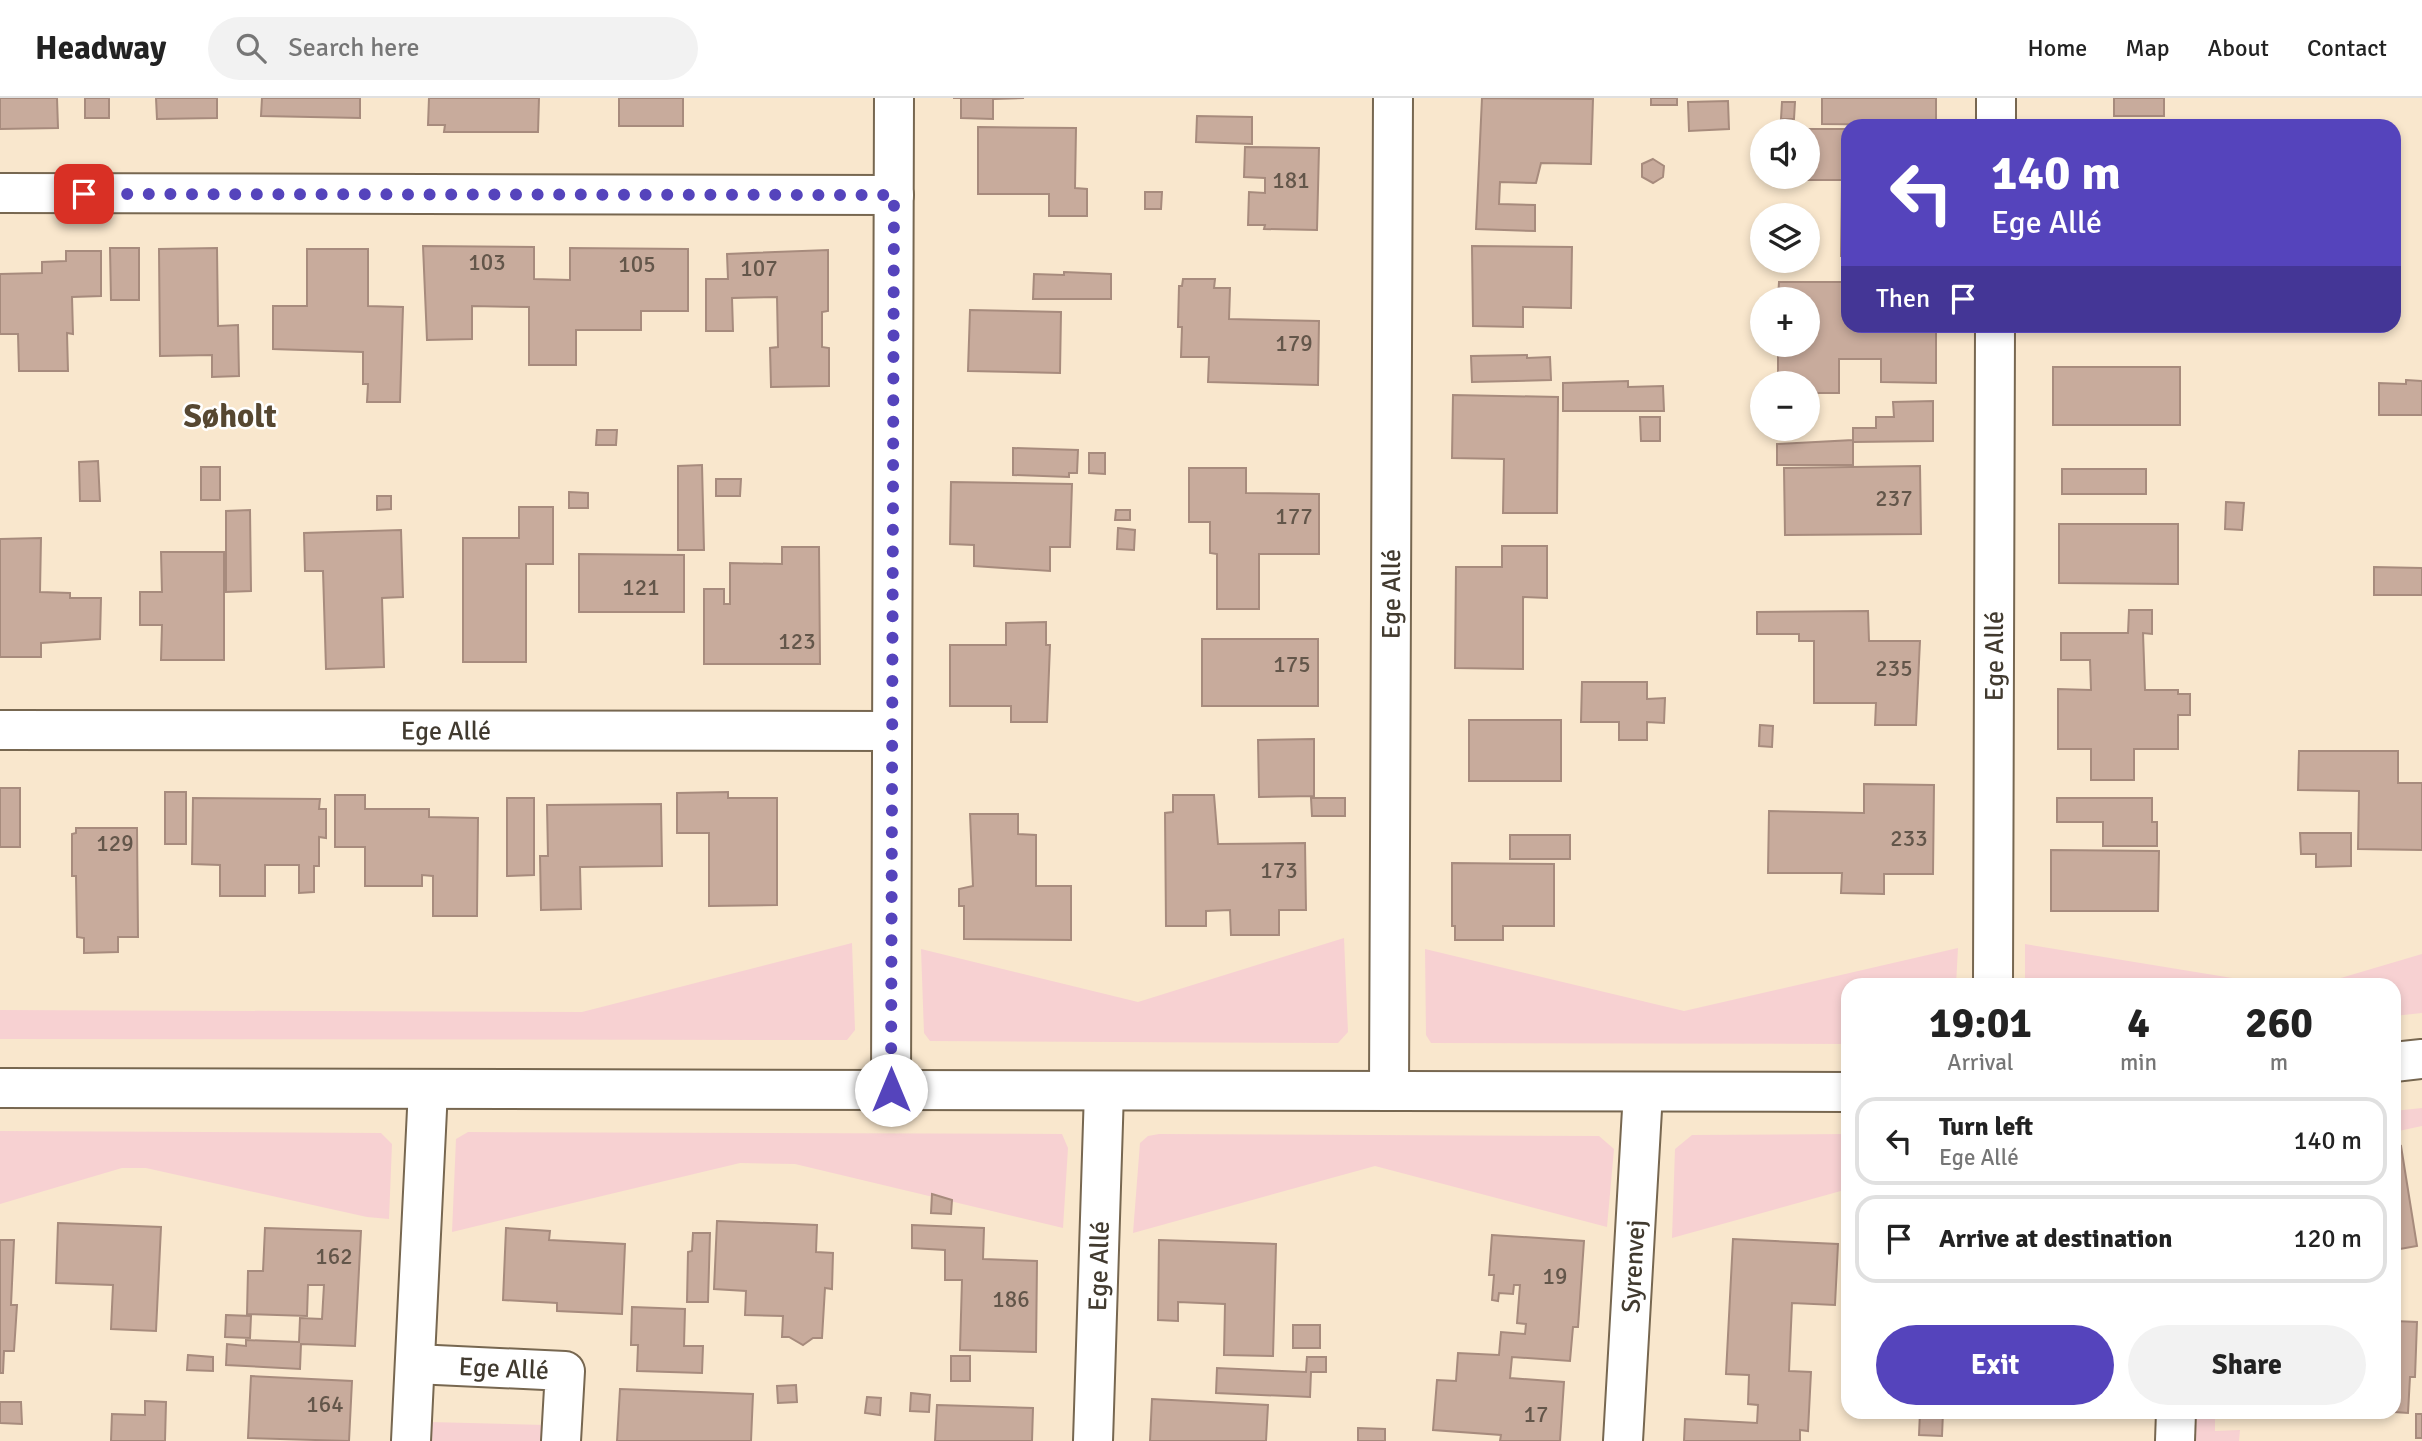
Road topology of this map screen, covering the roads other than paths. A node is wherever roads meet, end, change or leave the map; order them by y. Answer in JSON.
{"nodes":[{"id":1,"x":894,"y":98,"type":"edge"},
{"id":2,"x":1393,"y":98,"type":"edge"},
{"id":3,"x":1996,"y":98,"type":"edge"},
{"id":4,"x":1996,"y":119,"type":"edge"},
{"id":5,"x":0,"y":194,"type":"edge"},
{"id":6,"x":894,"y":195,"type":"junction"},
{"id":7,"x":1995,"y":333,"type":"edge"},
{"id":8,"x":0,"y":730,"type":"edge"},
{"id":9,"x":892,"y":732,"type":"junction"},
{"id":10,"x":1993,"y":978,"type":"edge"},
{"id":11,"x":2422,"y":1059,"type":"edge"},
{"id":12,"x":2401,"y":1061,"type":"edge"},
{"id":13,"x":0,"y":1088,"type":"edge"},
{"id":14,"x":428,"y":1089,"type":"junction"},
{"id":15,"x":891,"y":1090,"type":"junction"},
{"id":16,"x":1104,"y":1091,"type":"junction"},
{"id":17,"x":1389,"y":1091,"type":"junction"},
{"id":18,"x":1643,"y":1092,"type":"junction"},
{"id":19,"x":1841,"y":1092,"type":"edge"},
{"id":20,"x":415,"y":1364,"type":"junction"},
{"id":21,"x":2176,"y":1419,"type":"edge"},
{"id":22,"x":411,"y":1441,"type":"edge"},
{"id":23,"x":561,"y":1441,"type":"edge"},
{"id":24,"x":1093,"y":1441,"type":"edge"},
{"id":25,"x":1623,"y":1441,"type":"edge"},
{"id":26,"x":2175,"y":1441,"type":"edge"}],
"edges":[{"from":1,"to":6,"type":"street"},
{"from":2,"to":17,"type":"street","name":"Ege Allé"},
{"from":3,"to":4,"type":"street"},
{"from":5,"to":6,"type":"street"},
{"from":6,"to":9,"type":"street"},
{"from":7,"to":10,"type":"street","name":"Ege Allé"},
{"from":8,"to":9,"type":"street","name":"Ege Allé"},
{"from":9,"to":15,"type":"street"},
{"from":11,"to":12,"type":"street"},
{"from":13,"to":14,"type":"street"},
{"from":14,"to":15,"type":"street"},
{"from":14,"to":20,"type":"street"},
{"from":15,"to":16,"type":"street"},
{"from":16,"to":17,"type":"street"},
{"from":16,"to":24,"type":"street","name":"Ege Allé"},
{"from":17,"to":18,"type":"street"},
{"from":18,"to":19,"type":"street"},
{"from":18,"to":25,"type":"street","name":"Syrenvej"},
{"from":20,"to":22,"type":"street"},
{"from":20,"to":23,"type":"street","name":"Ege Allé"},
{"from":21,"to":26,"type":"street"}]}
